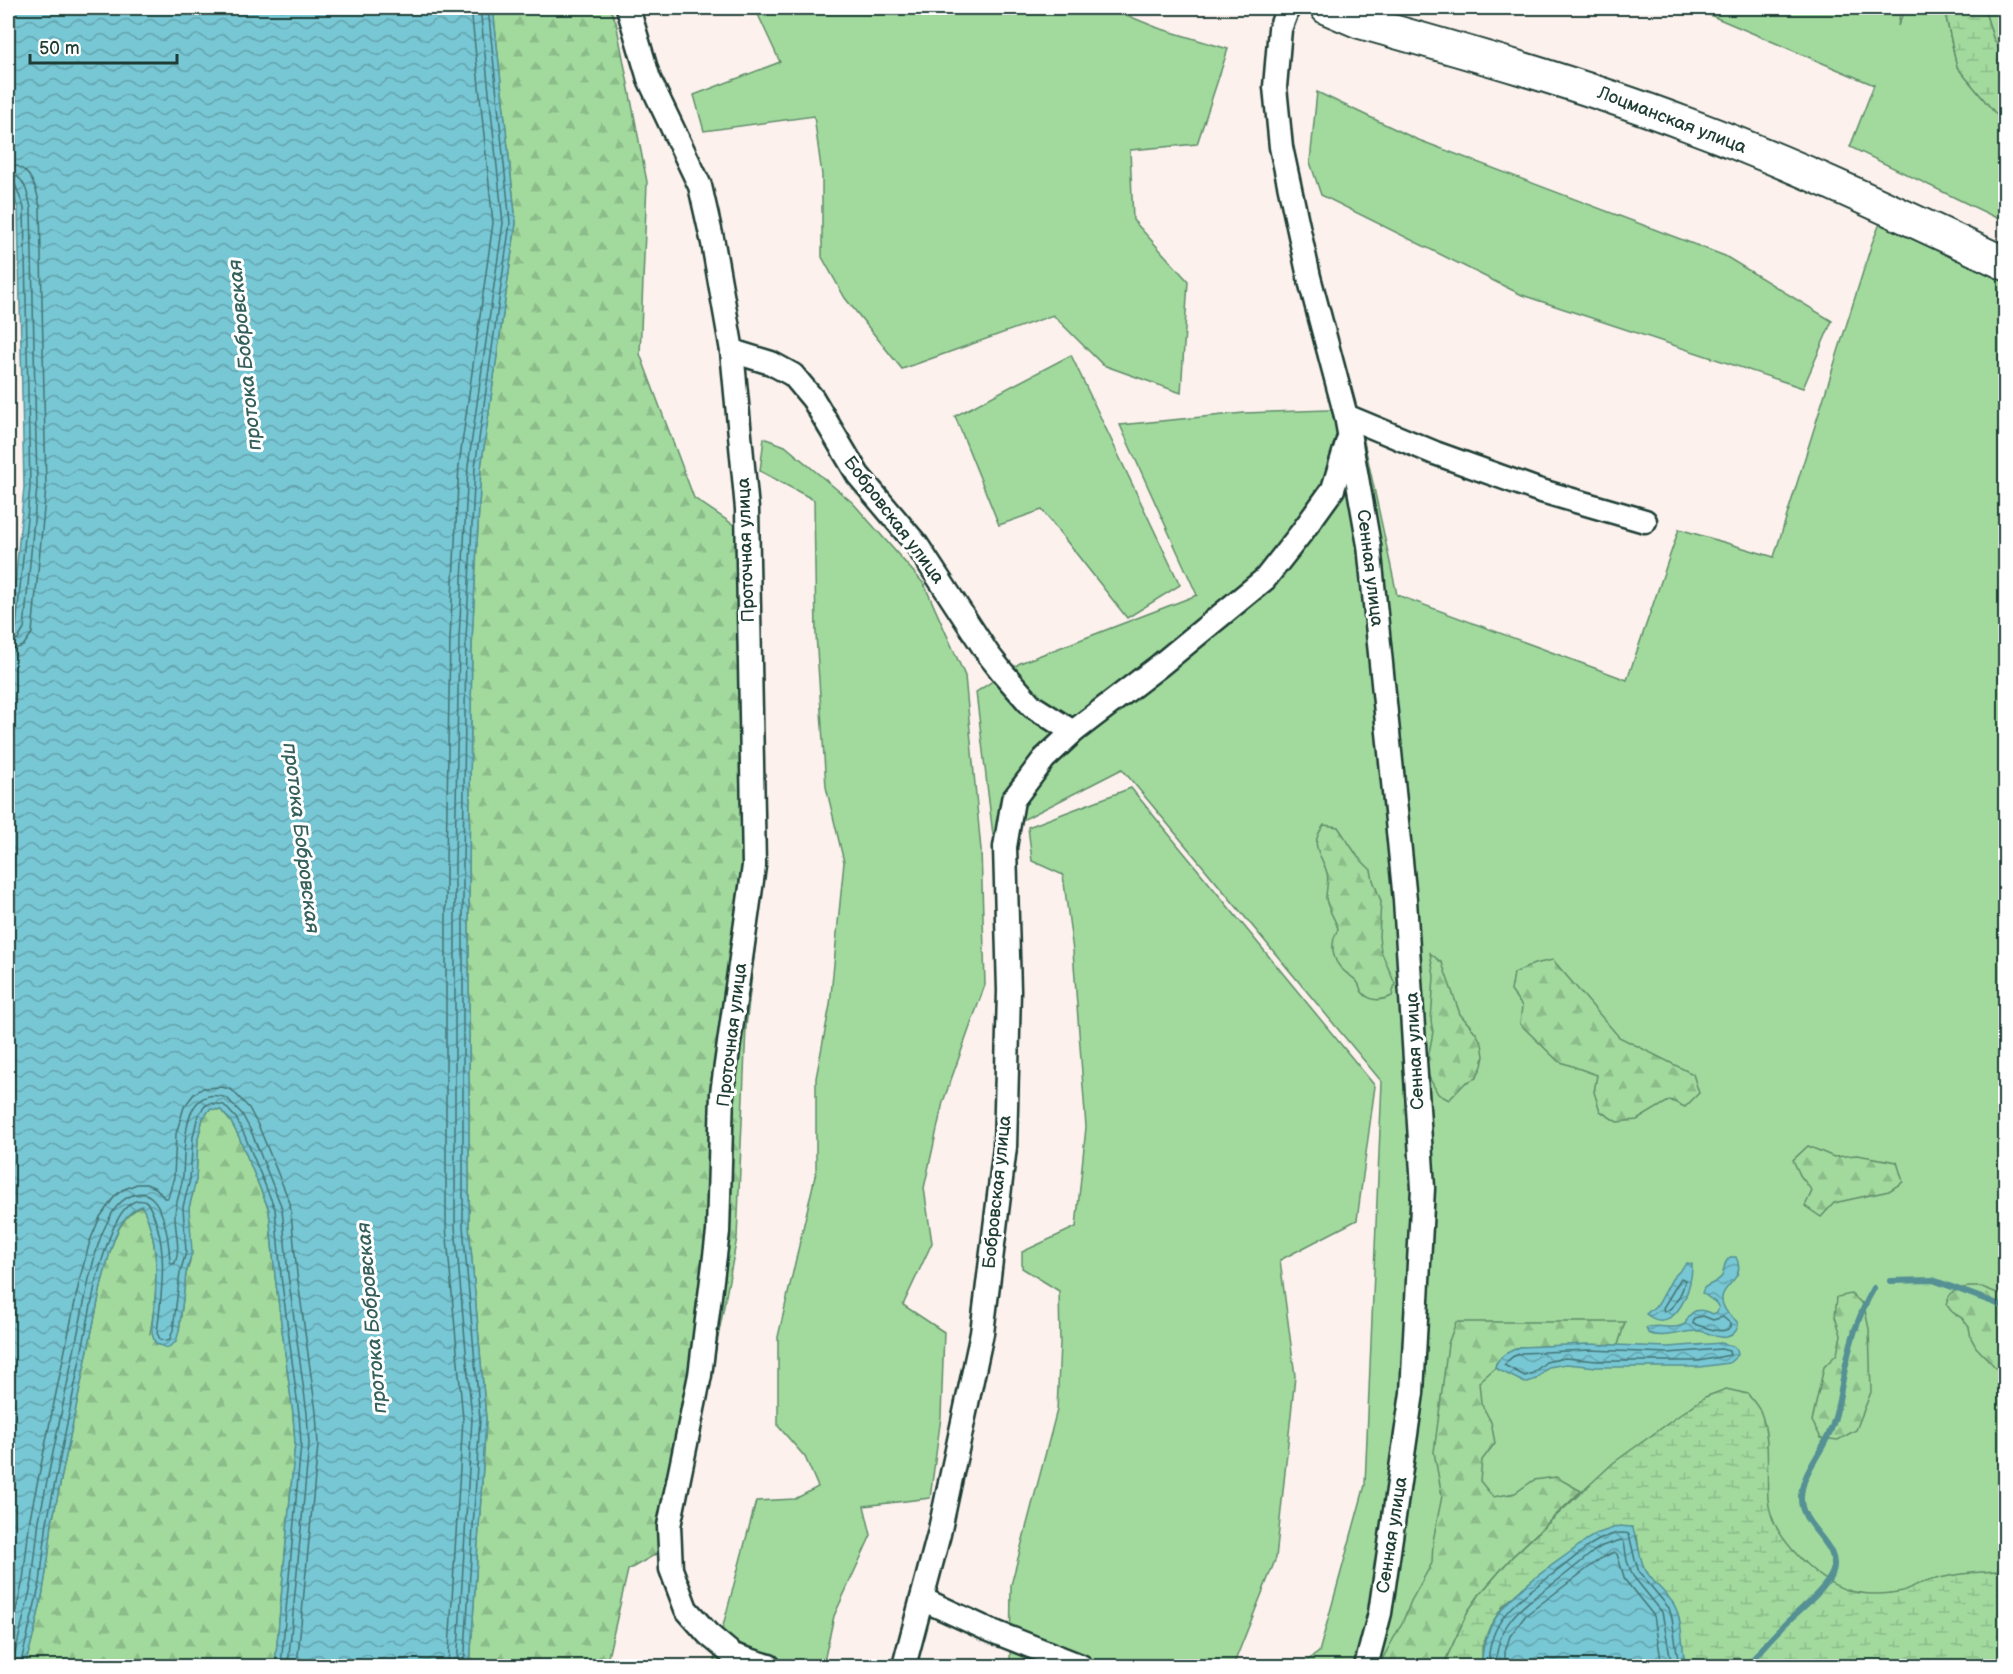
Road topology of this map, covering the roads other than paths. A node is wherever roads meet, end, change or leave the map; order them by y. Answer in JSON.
{"nodes":[{"id":1,"x":628,"y":8,"type":"edge"},
{"id":2,"x":1288,"y":8,"type":"edge"},
{"id":3,"x":1327,"y":8,"type":"edge"},
{"id":4,"x":2006,"y":264,"type":"edge"},
{"id":5,"x":732,"y":351,"type":"junction"},
{"id":6,"x":1348,"y":426,"type":"junction"},
{"id":7,"x":1645,"y":521,"type":"dead end"},
{"id":8,"x":1073,"y":732,"type":"junction"},
{"id":9,"x":922,"y":1599,"type":"junction"},
{"id":10,"x":769,"y":1666,"type":"edge"},
{"id":11,"x":904,"y":1666,"type":"edge"},
{"id":12,"x":1081,"y":1666,"type":"edge"},
{"id":13,"x":1366,"y":1666,"type":"edge"}],
"edges":[{"from":1,"to":5,"type":"street"},
{"from":2,"to":6,"type":"street"},
{"from":3,"to":4,"type":"street","name":"Лоцманская улица"},
{"from":5,"to":8,"type":"street","name":"Бобровская улица"},
{"from":5,"to":10,"type":"street","name":"Проточная улица"},
{"from":6,"to":7,"type":"street"},
{"from":6,"to":8,"type":"street","name":"Бобровская улица"},
{"from":6,"to":13,"type":"street","name":"Сенная улица"},
{"from":8,"to":9,"type":"street","name":"Бобровская улица"},
{"from":9,"to":11,"type":"street","name":"Бобровская улица"},
{"from":9,"to":12,"type":"street"}]}
